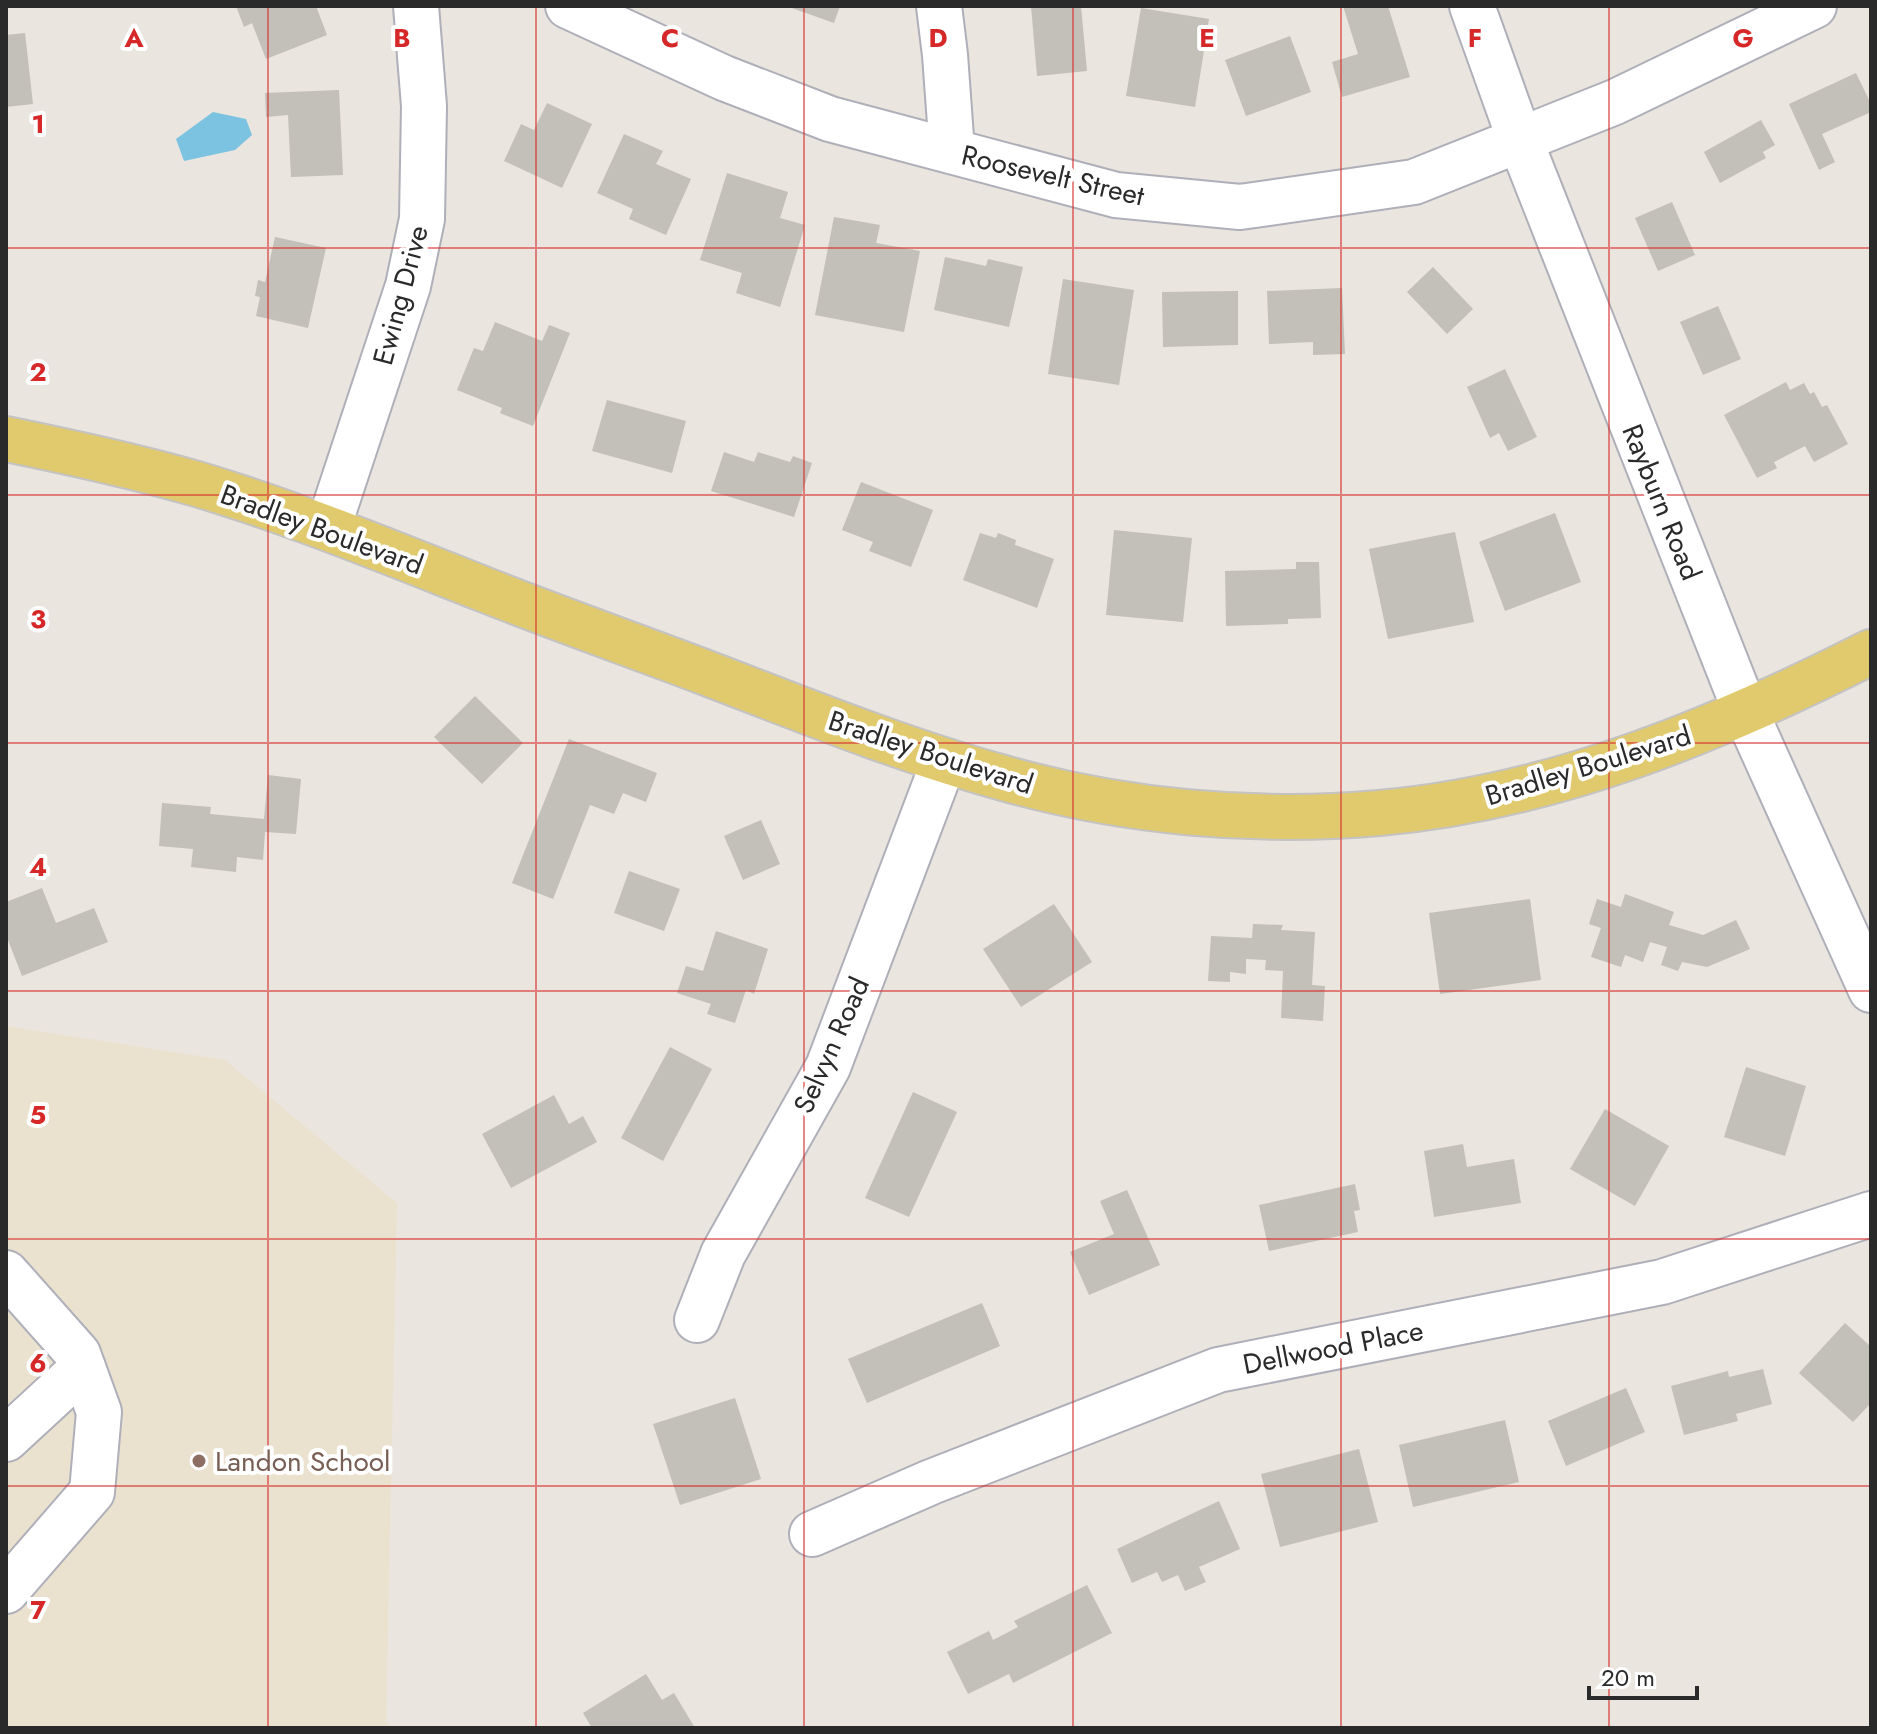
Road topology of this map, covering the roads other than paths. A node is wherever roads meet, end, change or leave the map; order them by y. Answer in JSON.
{"nodes":[{"id":1,"x":416,"y":6,"type":"edge"},
{"id":2,"x":568,"y":6,"type":"edge"},
{"id":3,"x":939,"y":6,"type":"edge"},
{"id":4,"x":1472,"y":6,"type":"edge"},
{"id":5,"x":1814,"y":6,"type":"edge"},
{"id":6,"x":1520,"y":140,"type":"junction"},
{"id":7,"x":952,"y":151,"type":"junction"},
{"id":8,"x":6,"y":439,"type":"edge"},
{"id":9,"x":328,"y":528,"type":"junction"},
{"id":10,"x":1871,"y":652,"type":"edge"},
{"id":11,"x":1746,"y":713,"type":"junction"},
{"id":12,"x":944,"y":761,"type":"junction"},
{"id":13,"x":1871,"y":990,"type":"edge"},
{"id":14,"x":1871,"y":1214,"type":"edge"},
{"id":15,"x":6,"y":1273,"type":"edge"},
{"id":16,"x":697,"y":1320,"type":"dead end"},
{"id":17,"x":83,"y":1368,"type":"junction"},
{"id":18,"x":6,"y":1439,"type":"edge"},
{"id":19,"x":812,"y":1534,"type":"dead end"},
{"id":20,"x":6,"y":1591,"type":"edge"}],
"edges":[{"from":1,"to":9,"type":"street","name":"Ewing Drive"},
{"from":2,"to":7,"type":"street","name":"Roosevelt Street"},
{"from":3,"to":7,"type":"street"},
{"from":4,"to":6,"type":"street","name":"Rayburn Road"},
{"from":5,"to":6,"type":"street","name":"Roosevelt Street"},
{"from":6,"to":7,"type":"street","name":"Roosevelt Street"},
{"from":6,"to":11,"type":"street","name":"Rayburn Road"},
{"from":8,"to":9,"type":"main road","name":"Bradley Boulevard"},
{"from":9,"to":12,"type":"main road","name":"Bradley Boulevard"},
{"from":10,"to":11,"type":"main road","name":"Bradley Boulevard"},
{"from":11,"to":12,"type":"main road","name":"Bradley Boulevard"},
{"from":11,"to":13,"type":"street","name":"Rayburn Road"},
{"from":12,"to":16,"type":"street","name":"Selvyn Road"},
{"from":14,"to":19,"type":"street","name":"Dellwood Place"},
{"from":15,"to":17,"type":"street"},
{"from":17,"to":18,"type":"street"},
{"from":17,"to":20,"type":"street"}]}
